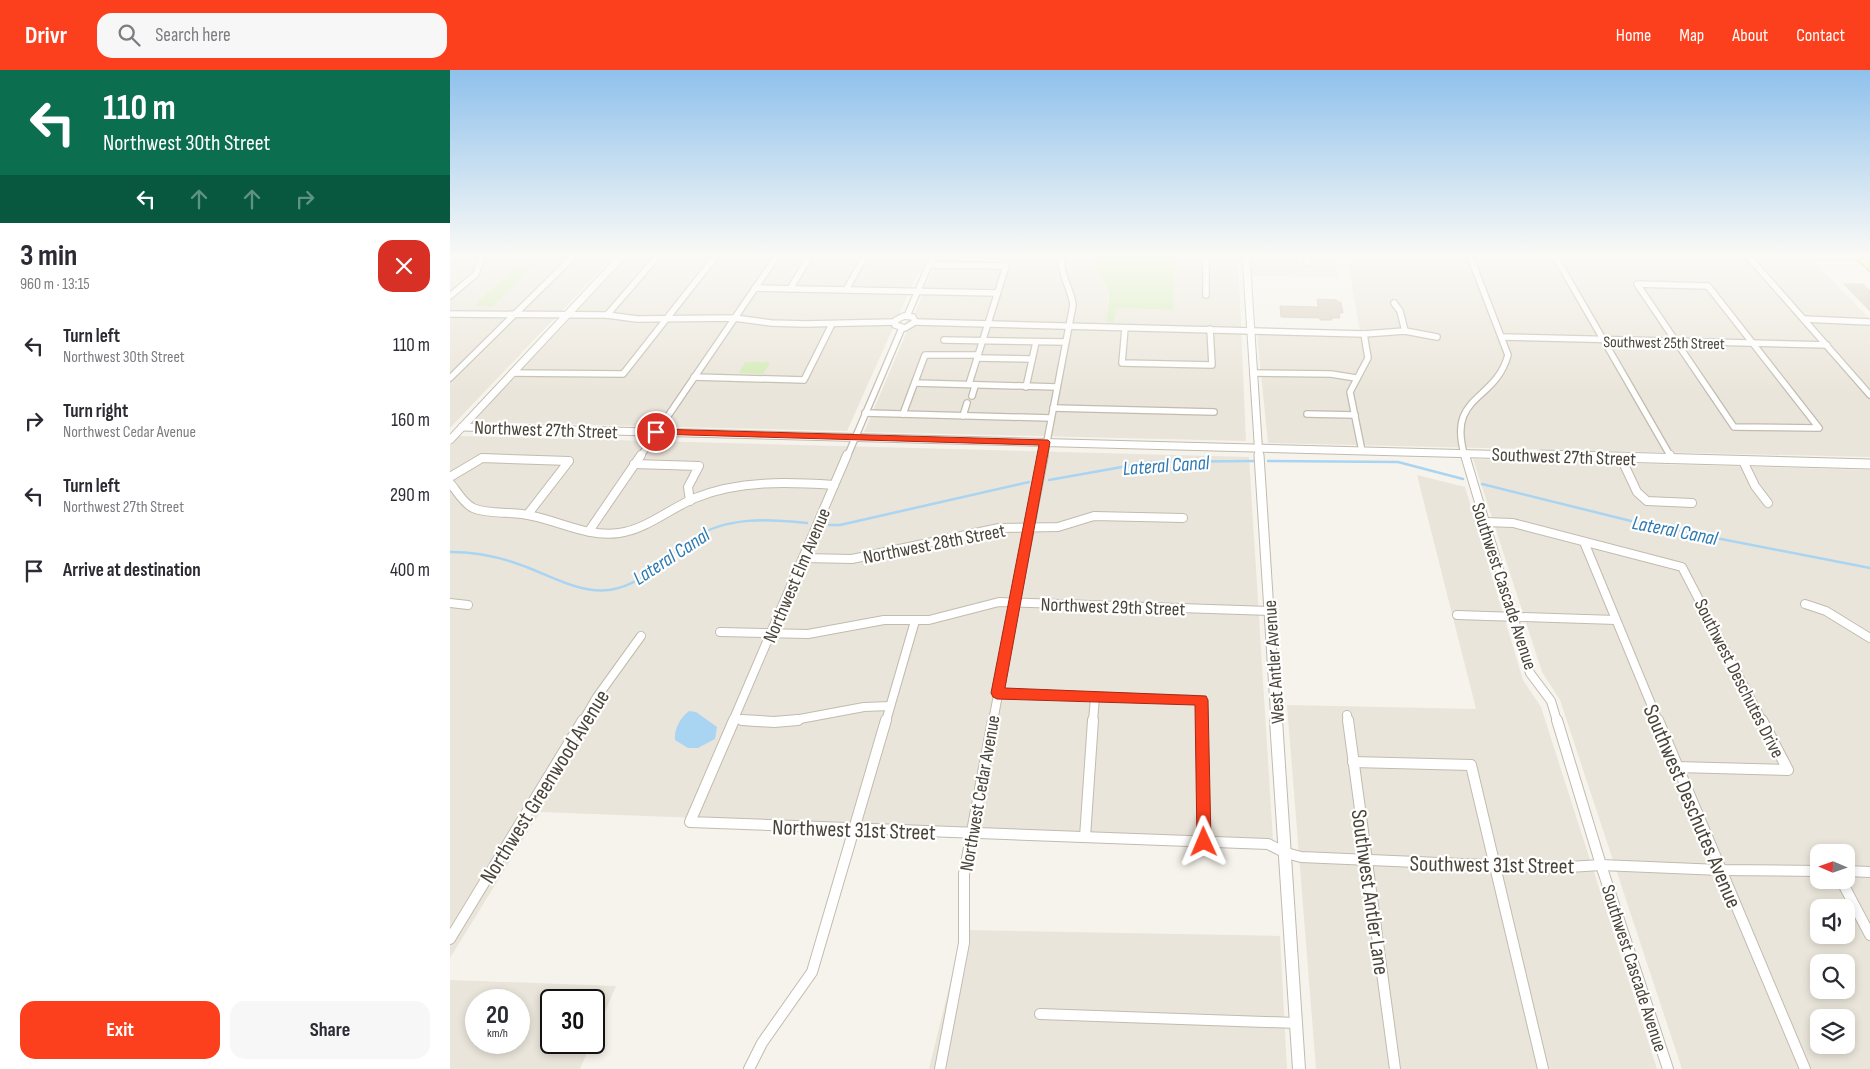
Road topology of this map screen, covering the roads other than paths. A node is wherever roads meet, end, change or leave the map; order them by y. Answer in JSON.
{"nodes":[{"id":1,"x":527,"y":303,"type":"edge"},
{"id":2,"x":578,"y":303,"type":"edge"},
{"id":3,"x":618,"y":303,"type":"edge"},
{"id":4,"x":679,"y":303,"type":"edge"},
{"id":5,"x":745,"y":303,"type":"edge"},
{"id":6,"x":913,"y":303,"type":"edge"},
{"id":7,"x":994,"y":303,"type":"edge"},
{"id":8,"x":1072,"y":303,"type":"edge"},
{"id":9,"x":1249,"y":303,"type":"edge"},
{"id":10,"x":1394,"y":303,"type":"dead end"},
{"id":11,"x":1488,"y":303,"type":"edge"},
{"id":12,"x":1583,"y":303,"type":"edge"},
{"id":13,"x":1651,"y":303,"type":"edge"},
{"id":14,"x":1721,"y":303,"type":"edge"},
{"id":15,"x":1789,"y":303,"type":"edge"},
{"id":16,"x":516,"y":313,"type":"junction"},
{"id":17,"x":450,"y":314,"type":"edge"},
{"id":18,"x":566,"y":315,"type":"junction"},
{"id":19,"x":607,"y":315,"type":"junction"},
{"id":20,"x":908,"y":316,"type":"junction"},
{"id":21,"x":667,"y":318,"type":"junction"},
{"id":22,"x":734,"y":318,"type":"junction"},
{"id":23,"x":1804,"y":319,"type":"junction"},
{"id":24,"x":895,"y":322,"type":"junction"},
{"id":25,"x":915,"y":322,"type":"junction"},
{"id":26,"x":1870,"y":322,"type":"edge"},
{"id":27,"x":832,"y":324,"type":"junction"},
{"id":28,"x":987,"y":324,"type":"junction"},
{"id":29,"x":1068,"y":326,"type":"junction"},
{"id":30,"x":902,"y":328,"type":"junction"},
{"id":31,"x":1125,"y":328,"type":"junction"},
{"id":32,"x":1210,"y":329,"type":"junction"},
{"id":33,"x":1250,"y":330,"type":"junction"},
{"id":34,"x":1404,"y":331,"type":"junction"},
{"id":35,"x":1364,"y":334,"type":"junction"},
{"id":36,"x":1436,"y":336,"type":"dead end"},
{"id":37,"x":1502,"y":338,"type":"junction"},
{"id":38,"x":944,"y":340,"type":"dead end"},
{"id":39,"x":1604,"y":340,"type":"junction"},
{"id":40,"x":982,"y":341,"type":"junction"},
{"id":41,"x":1036,"y":342,"type":"junction"},
{"id":42,"x":1065,"y":342,"type":"junction"},
{"id":43,"x":1677,"y":342,"type":"junction"},
{"id":44,"x":1753,"y":344,"type":"junction"},
{"id":45,"x":1827,"y":345,"type":"junction"},
{"id":46,"x":978,"y":356,"type":"junction"},
{"id":47,"x":1032,"y":359,"type":"junction"},
{"id":48,"x":512,"y":373,"type":"junction"},
{"id":49,"x":1254,"y":373,"type":"junction"},
{"id":50,"x":694,"y":377,"type":"junction"},
{"id":51,"x":450,"y":378,"type":"edge"},
{"id":52,"x":1356,"y":378,"type":"junction"},
{"id":53,"x":915,"y":383,"type":"junction"},
{"id":54,"x":972,"y":385,"type":"junction"},
{"id":55,"x":1026,"y":387,"type":"junction"},
{"id":56,"x":1056,"y":387,"type":"junction"},
{"id":57,"x":1870,"y":395,"type":"edge"},
{"id":58,"x":972,"y":396,"type":"dead end"},
{"id":59,"x":968,"y":403,"type":"dead end"},
{"id":60,"x":1052,"y":408,"type":"junction"},
{"id":61,"x":1214,"y":412,"type":"dead end"},
{"id":62,"x":865,"y":413,"type":"junction"},
{"id":63,"x":903,"y":414,"type":"junction"},
{"id":64,"x":1306,"y":414,"type":"dead end"},
{"id":65,"x":1355,"y":415,"type":"junction"},
{"id":66,"x":964,"y":416,"type":"junction"},
{"id":67,"x":1050,"y":418,"type":"junction"},
{"id":68,"x":462,"y":427,"type":"junction"},
{"id":69,"x":656,"y":432,"type":"junction"},
{"id":70,"x":855,"y":437,"type":"junction"},
{"id":71,"x":450,"y":440,"type":"edge"},
{"id":72,"x":1045,"y":442,"type":"junction"},
{"id":73,"x":1258,"y":448,"type":"junction"},
{"id":74,"x":1362,"y":451,"type":"junction"},
{"id":75,"x":1464,"y":453,"type":"junction"},
{"id":76,"x":1620,"y":458,"type":"junction"},
{"id":77,"x":1672,"y":459,"type":"junction"},
{"id":78,"x":1743,"y":461,"type":"junction"},
{"id":79,"x":634,"y":464,"type":"junction"},
{"id":80,"x":1870,"y":464,"type":"edge"},
{"id":81,"x":450,"y":478,"type":"edge"},
{"id":82,"x":450,"y":483,"type":"edge"},
{"id":83,"x":834,"y":485,"type":"junction"},
{"id":84,"x":690,"y":501,"type":"junction"},
{"id":85,"x":1692,"y":503,"type":"dead end"},
{"id":86,"x":1768,"y":503,"type":"dead end"},
{"id":87,"x":528,"y":514,"type":"junction"},
{"id":88,"x":1183,"y":518,"type":"dead end"},
{"id":89,"x":1485,"y":522,"type":"junction"},
{"id":90,"x":1029,"y":528,"type":"junction"},
{"id":91,"x":589,"y":532,"type":"junction"},
{"id":92,"x":1584,"y":542,"type":"junction"},
{"id":93,"x":803,"y":558,"type":"junction"},
{"id":94,"x":1016,"y":602,"type":"junction"},
{"id":95,"x":450,"y":603,"type":"edge"},
{"id":96,"x":1805,"y":604,"type":"dead end"},
{"id":97,"x":468,"y":605,"type":"dead end"},
{"id":98,"x":1270,"y":611,"type":"junction"},
{"id":99,"x":1457,"y":615,"type":"dead end"},
{"id":100,"x":1514,"y":618,"type":"junction"},
{"id":101,"x":1616,"y":620,"type":"junction"},
{"id":102,"x":915,"y":621,"type":"junction"},
{"id":103,"x":720,"y":632,"type":"dead end"},
{"id":104,"x":771,"y":632,"type":"junction"},
{"id":105,"x":641,"y":636,"type":"dead end"},
{"id":106,"x":1870,"y":638,"type":"edge"},
{"id":107,"x":997,"y":693,"type":"junction"},
{"id":108,"x":1094,"y":697,"type":"junction"},
{"id":109,"x":890,"y":706,"type":"junction"},
{"id":110,"x":1347,"y":715,"type":"dead end"},
{"id":111,"x":734,"y":719,"type":"junction"},
{"id":112,"x":1353,"y":762,"type":"junction"},
{"id":113,"x":1677,"y":767,"type":"junction"},
{"id":114,"x":690,"y":822,"type":"joint"},
{"id":115,"x":855,"y":828,"type":"junction"},
{"id":116,"x":971,"y":833,"type":"junction"},
{"id":117,"x":1085,"y":837,"type":"junction"},
{"id":118,"x":1204,"y":842,"type":"junction"},
{"id":119,"x":1286,"y":853,"type":"junction"},
{"id":120,"x":1366,"y":860,"type":"junction"},
{"id":121,"x":1495,"y":865,"type":"junction"},
{"id":122,"x":1601,"y":865,"type":"junction"},
{"id":123,"x":1720,"y":870,"type":"junction"},
{"id":124,"x":1810,"y":871,"type":"edge"},
{"id":125,"x":1855,"y":872,"type":"edge"},
{"id":126,"x":1870,"y":872,"type":"edge"},
{"id":127,"x":1847,"y":889,"type":"edge"},
{"id":128,"x":1870,"y":935,"type":"edge"},
{"id":129,"x":450,"y":938,"type":"edge"},
{"id":130,"x":1040,"y":1014,"type":"dead end"},
{"id":131,"x":1296,"y":1023,"type":"junction"},
{"id":132,"x":749,"y":1069,"type":"edge"},
{"id":133,"x":940,"y":1069,"type":"edge"},
{"id":134,"x":1299,"y":1069,"type":"edge"},
{"id":135,"x":1395,"y":1069,"type":"edge"},
{"id":136,"x":1543,"y":1069,"type":"edge"},
{"id":137,"x":1668,"y":1069,"type":"edge"},
{"id":138,"x":1805,"y":1069,"type":"edge"}],
"edges":[{"from":1,"to":16,"type":"street"},
{"from":2,"to":18,"type":"street"},
{"from":3,"to":19,"type":"street"},
{"from":4,"to":21,"type":"street"},
{"from":5,"to":22,"type":"street"},
{"from":6,"to":20,"type":"street"},
{"from":7,"to":28,"type":"street"},
{"from":8,"to":29,"type":"street","name":"Northwest Cedar Avenue"},
{"from":9,"to":33,"type":"street","name":"West Antler Avenue"},
{"from":10,"to":34,"type":"street"},
{"from":11,"to":37,"type":"street","name":"Southwest Cascade Avenue"},
{"from":12,"to":39,"type":"street"},
{"from":13,"to":43,"type":"street"},
{"from":14,"to":44,"type":"street"},
{"from":15,"to":23,"type":"street"},
{"from":16,"to":17,"type":"street"},
{"from":16,"to":18,"type":"street"},
{"from":16,"to":51,"type":"street"},
{"from":18,"to":19,"type":"street"},
{"from":18,"to":48,"type":"street"},
{"from":19,"to":21,"type":"street"},
{"from":20,"to":24,"type":"street"},
{"from":20,"to":25,"type":"street"},
{"from":21,"to":22,"type":"street"},
{"from":21,"to":48,"type":"street"},
{"from":22,"to":27,"type":"street"},
{"from":22,"to":50,"type":"street"},
{"from":23,"to":26,"type":"street"},
{"from":23,"to":45,"type":"street"},
{"from":24,"to":27,"type":"street"},
{"from":24,"to":30,"type":"street"},
{"from":25,"to":28,"type":"street"},
{"from":25,"to":30,"type":"street"},
{"from":27,"to":50,"type":"street"},
{"from":28,"to":29,"type":"street"},
{"from":28,"to":40,"type":"street"},
{"from":29,"to":31,"type":"street"},
{"from":29,"to":42,"type":"street","name":"Northwest Cedar Avenue"},
{"from":30,"to":62,"type":"street","name":"Northwest Elm Avenue"},
{"from":31,"to":32,"type":"street"},
{"from":31,"to":32,"type":"street"},
{"from":32,"to":33,"type":"street"},
{"from":33,"to":35,"type":"street"},
{"from":33,"to":49,"type":"street","name":"West Antler Avenue"},
{"from":34,"to":35,"type":"street"},
{"from":34,"to":36,"type":"street"},
{"from":35,"to":52,"type":"street"},
{"from":37,"to":39,"type":"street","name":"Southwest 25th Street"},
{"from":37,"to":75,"type":"street","name":"Southwest Cascade Avenue"},
{"from":38,"to":40,"type":"street"},
{"from":39,"to":43,"type":"street","name":"Southwest 25th Street"},
{"from":39,"to":77,"type":"street"},
{"from":40,"to":41,"type":"street"},
{"from":40,"to":46,"type":"street"},
{"from":41,"to":42,"type":"street"},
{"from":41,"to":47,"type":"street"},
{"from":42,"to":56,"type":"street","name":"Northwest Cedar Avenue"},
{"from":43,"to":44,"type":"street","name":"Southwest 25th Street"},
{"from":43,"to":44,"type":"street"},
{"from":44,"to":45,"type":"street","name":"Southwest 25th Street"},
{"from":45,"to":57,"type":"street"},
{"from":46,"to":47,"type":"street"},
{"from":46,"to":53,"type":"street"},
{"from":46,"to":54,"type":"street"},
{"from":47,"to":55,"type":"street"},
{"from":48,"to":68,"type":"street"},
{"from":49,"to":52,"type":"street"},
{"from":49,"to":73,"type":"street","name":"West Antler Avenue"},
{"from":50,"to":69,"type":"street"},
{"from":52,"to":65,"type":"street"},
{"from":53,"to":54,"type":"street"},
{"from":53,"to":63,"type":"street"},
{"from":54,"to":55,"type":"street"},
{"from":54,"to":58,"type":"street"},
{"from":55,"to":56,"type":"street"},
{"from":56,"to":60,"type":"street","name":"Northwest Cedar Avenue"},
{"from":59,"to":66,"type":"street"},
{"from":60,"to":61,"type":"street"},
{"from":60,"to":67,"type":"street","name":"Northwest Cedar Avenue"},
{"from":62,"to":63,"type":"street"},
{"from":62,"to":70,"type":"street","name":"Northwest Elm Avenue"},
{"from":63,"to":66,"type":"street"},
{"from":64,"to":65,"type":"street"},
{"from":65,"to":74,"type":"street"},
{"from":66,"to":67,"type":"street"},
{"from":67,"to":72,"type":"street","name":"Northwest Cedar Avenue"},
{"from":68,"to":69,"type":"street","name":"Northwest 27th Street"},
{"from":68,"to":71,"type":"street"},
{"from":69,"to":70,"type":"street","name":"Northwest 27th Street"},
{"from":69,"to":79,"type":"street"},
{"from":70,"to":72,"type":"street","name":"Northwest 27th Street"},
{"from":70,"to":83,"type":"street","name":"Northwest Elm Avenue"},
{"from":72,"to":73,"type":"street","name":"Northwest 27th Street"},
{"from":72,"to":90,"type":"street","name":"Northwest Cedar Avenue"},
{"from":73,"to":74,"type":"street","name":"Southwest 27th Street"},
{"from":73,"to":98,"type":"street","name":"West Antler Avenue"},
{"from":74,"to":75,"type":"street","name":"Southwest 27th Street"},
{"from":75,"to":76,"type":"street","name":"Southwest 27th Street"},
{"from":75,"to":89,"type":"street","name":"Southwest Cascade Avenue"},
{"from":76,"to":77,"type":"street","name":"Southwest 27th Street"},
{"from":76,"to":85,"type":"street"},
{"from":77,"to":78,"type":"street","name":"Southwest 27th Street"},
{"from":78,"to":80,"type":"street","name":"Southwest 27th Street"},
{"from":78,"to":86,"type":"street"},
{"from":79,"to":84,"type":"street"},
{"from":79,"to":91,"type":"street"},
{"from":81,"to":87,"type":"street"},
{"from":82,"to":87,"type":"street"},
{"from":83,"to":84,"type":"street"},
{"from":83,"to":93,"type":"street","name":"Northwest Elm Avenue"},
{"from":84,"to":91,"type":"street"},
{"from":87,"to":91,"type":"street"},
{"from":88,"to":90,"type":"street","name":"Northwest 28th Street"},
{"from":89,"to":92,"type":"street"},
{"from":89,"to":100,"type":"street","name":"Southwest Cascade Avenue"},
{"from":90,"to":93,"type":"street","name":"Northwest 28th Street"},
{"from":90,"to":94,"type":"street","name":"Northwest Cedar Avenue"},
{"from":92,"to":101,"type":"street","name":"Southwest Deschutes Avenue"},
{"from":92,"to":113,"type":"street","name":"Southwest Deschutes Drive"},
{"from":93,"to":104,"type":"street","name":"Northwest Elm Avenue"},
{"from":94,"to":98,"type":"street","name":"Northwest 29th Street"},
{"from":94,"to":102,"type":"street","name":"Northwest 29th Street"},
{"from":94,"to":107,"type":"street","name":"Northwest Cedar Avenue"},
{"from":95,"to":97,"type":"street"},
{"from":96,"to":106,"type":"street"},
{"from":98,"to":119,"type":"street","name":"West Antler Avenue"},
{"from":99,"to":100,"type":"street"},
{"from":100,"to":101,"type":"street"},
{"from":100,"to":122,"type":"street","name":"Southwest Cascade Avenue"},
{"from":101,"to":113,"type":"street","name":"Southwest Deschutes Avenue"},
{"from":102,"to":104,"type":"street","name":"Northwest 29th Street"},
{"from":102,"to":109,"type":"street"},
{"from":103,"to":104,"type":"street","name":"Northwest 29th Street"},
{"from":104,"to":111,"type":"street","name":"Northwest Elm Avenue"},
{"from":105,"to":129,"type":"street","name":"Northwest Greenwood Avenue"},
{"from":107,"to":108,"type":"street"},
{"from":107,"to":116,"type":"street","name":"Northwest Cedar Avenue"},
{"from":108,"to":117,"type":"street"},
{"from":108,"to":118,"type":"street"},
{"from":109,"to":111,"type":"street"},
{"from":109,"to":115,"type":"street"},
{"from":110,"to":112,"type":"street","name":"Southwest Antler Lane"},
{"from":111,"to":114,"type":"street","name":"Northwest Elm Avenue"},
{"from":112,"to":120,"type":"street","name":"Southwest Antler Lane"},
{"from":112,"to":121,"type":"street"},
{"from":113,"to":123,"type":"street","name":"Southwest Deschutes Avenue"},
{"from":114,"to":115,"type":"street","name":"Northwest 31st Street"},
{"from":115,"to":116,"type":"street","name":"Northwest 31st Street"},
{"from":115,"to":132,"type":"street"},
{"from":116,"to":117,"type":"street","name":"Northwest 31st Street"},
{"from":116,"to":133,"type":"street","name":"Northwest Cedar Avenue"},
{"from":117,"to":118,"type":"street","name":"Northwest 31st Street"},
{"from":118,"to":119,"type":"street","name":"Northwest 31st Street"},
{"from":119,"to":120,"type":"street","name":"Southwest 31st Street"},
{"from":119,"to":131,"type":"street","name":"West Antler Avenue"},
{"from":120,"to":121,"type":"street","name":"Southwest 31st Street"},
{"from":120,"to":135,"type":"street","name":"Southwest Antler Lane"},
{"from":121,"to":122,"type":"street","name":"Southwest 31st Street"},
{"from":121,"to":136,"type":"street"},
{"from":122,"to":123,"type":"street","name":"Southwest 31st Street"},
{"from":122,"to":137,"type":"street","name":"Southwest Cascade Avenue"},
{"from":123,"to":124,"type":"street","name":"Southwest 31st Street"},
{"from":123,"to":138,"type":"street","name":"Southwest Deschutes Avenue"},
{"from":125,"to":126,"type":"street"},
{"from":127,"to":128,"type":"street"},
{"from":130,"to":131,"type":"street"},
{"from":131,"to":134,"type":"street","name":"West Antler Avenue"}]}
